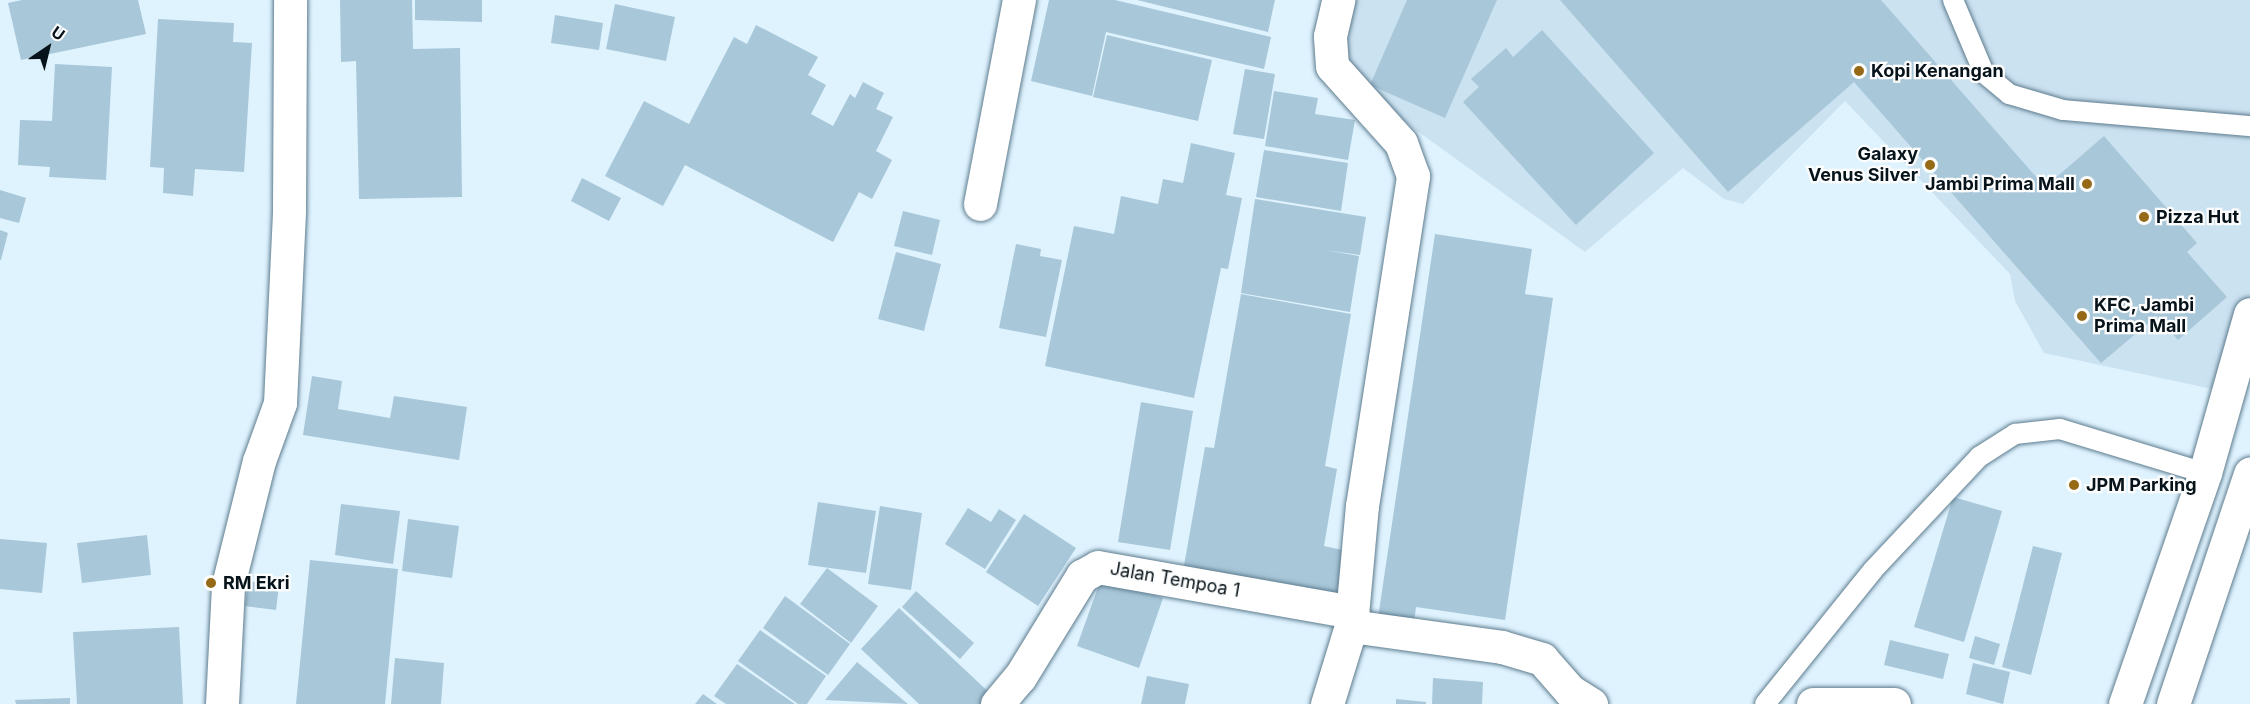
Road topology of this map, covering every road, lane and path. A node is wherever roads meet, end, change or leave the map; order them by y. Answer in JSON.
{"nodes":[{"id":1,"x":290,"y":0,"type":"edge"},
{"id":2,"x":1018,"y":0,"type":"edge"},
{"id":3,"x":1338,"y":0,"type":"edge"},
{"id":4,"x":1953,"y":0,"type":"edge"},
{"id":5,"x":2248,"y":126,"type":"edge"},
{"id":6,"x":980,"y":204,"type":"dead end"},
{"id":7,"x":2250,"y":314,"type":"edge"},
{"id":8,"x":2205,"y":473,"type":"junction"},
{"id":9,"x":2250,"y":474,"type":"edge"},
{"id":10,"x":1351,"y":619,"type":"junction"},
{"id":11,"x":222,"y":704,"type":"edge"},
{"id":12,"x":997,"y":704,"type":"edge"},
{"id":13,"x":1327,"y":704,"type":"edge"},
{"id":14,"x":1591,"y":704,"type":"edge"},
{"id":15,"x":1765,"y":704,"type":"edge"},
{"id":16,"x":1812,"y":704,"type":"edge"},
{"id":17,"x":1894,"y":704,"type":"edge"},
{"id":18,"x":2125,"y":704,"type":"edge"},
{"id":19,"x":2173,"y":704,"type":"edge"}],
"edges":[{"from":1,"to":11,"type":"main road"},
{"from":2,"to":6,"type":"main road"},
{"from":3,"to":10,"type":"main road"},
{"from":4,"to":5,"type":"lane"},
{"from":7,"to":8,"type":"main road"},
{"from":8,"to":15,"type":"lane"},
{"from":8,"to":18,"type":"main road"},
{"from":9,"to":19,"type":"main road"},
{"from":10,"to":12,"type":"main road","name":"Jalan Tempoa 1"},
{"from":10,"to":13,"type":"main road"},
{"from":10,"to":14,"type":"main road","name":"Jalan Tempoa 1"},
{"from":16,"to":17,"type":"main road"}]}
